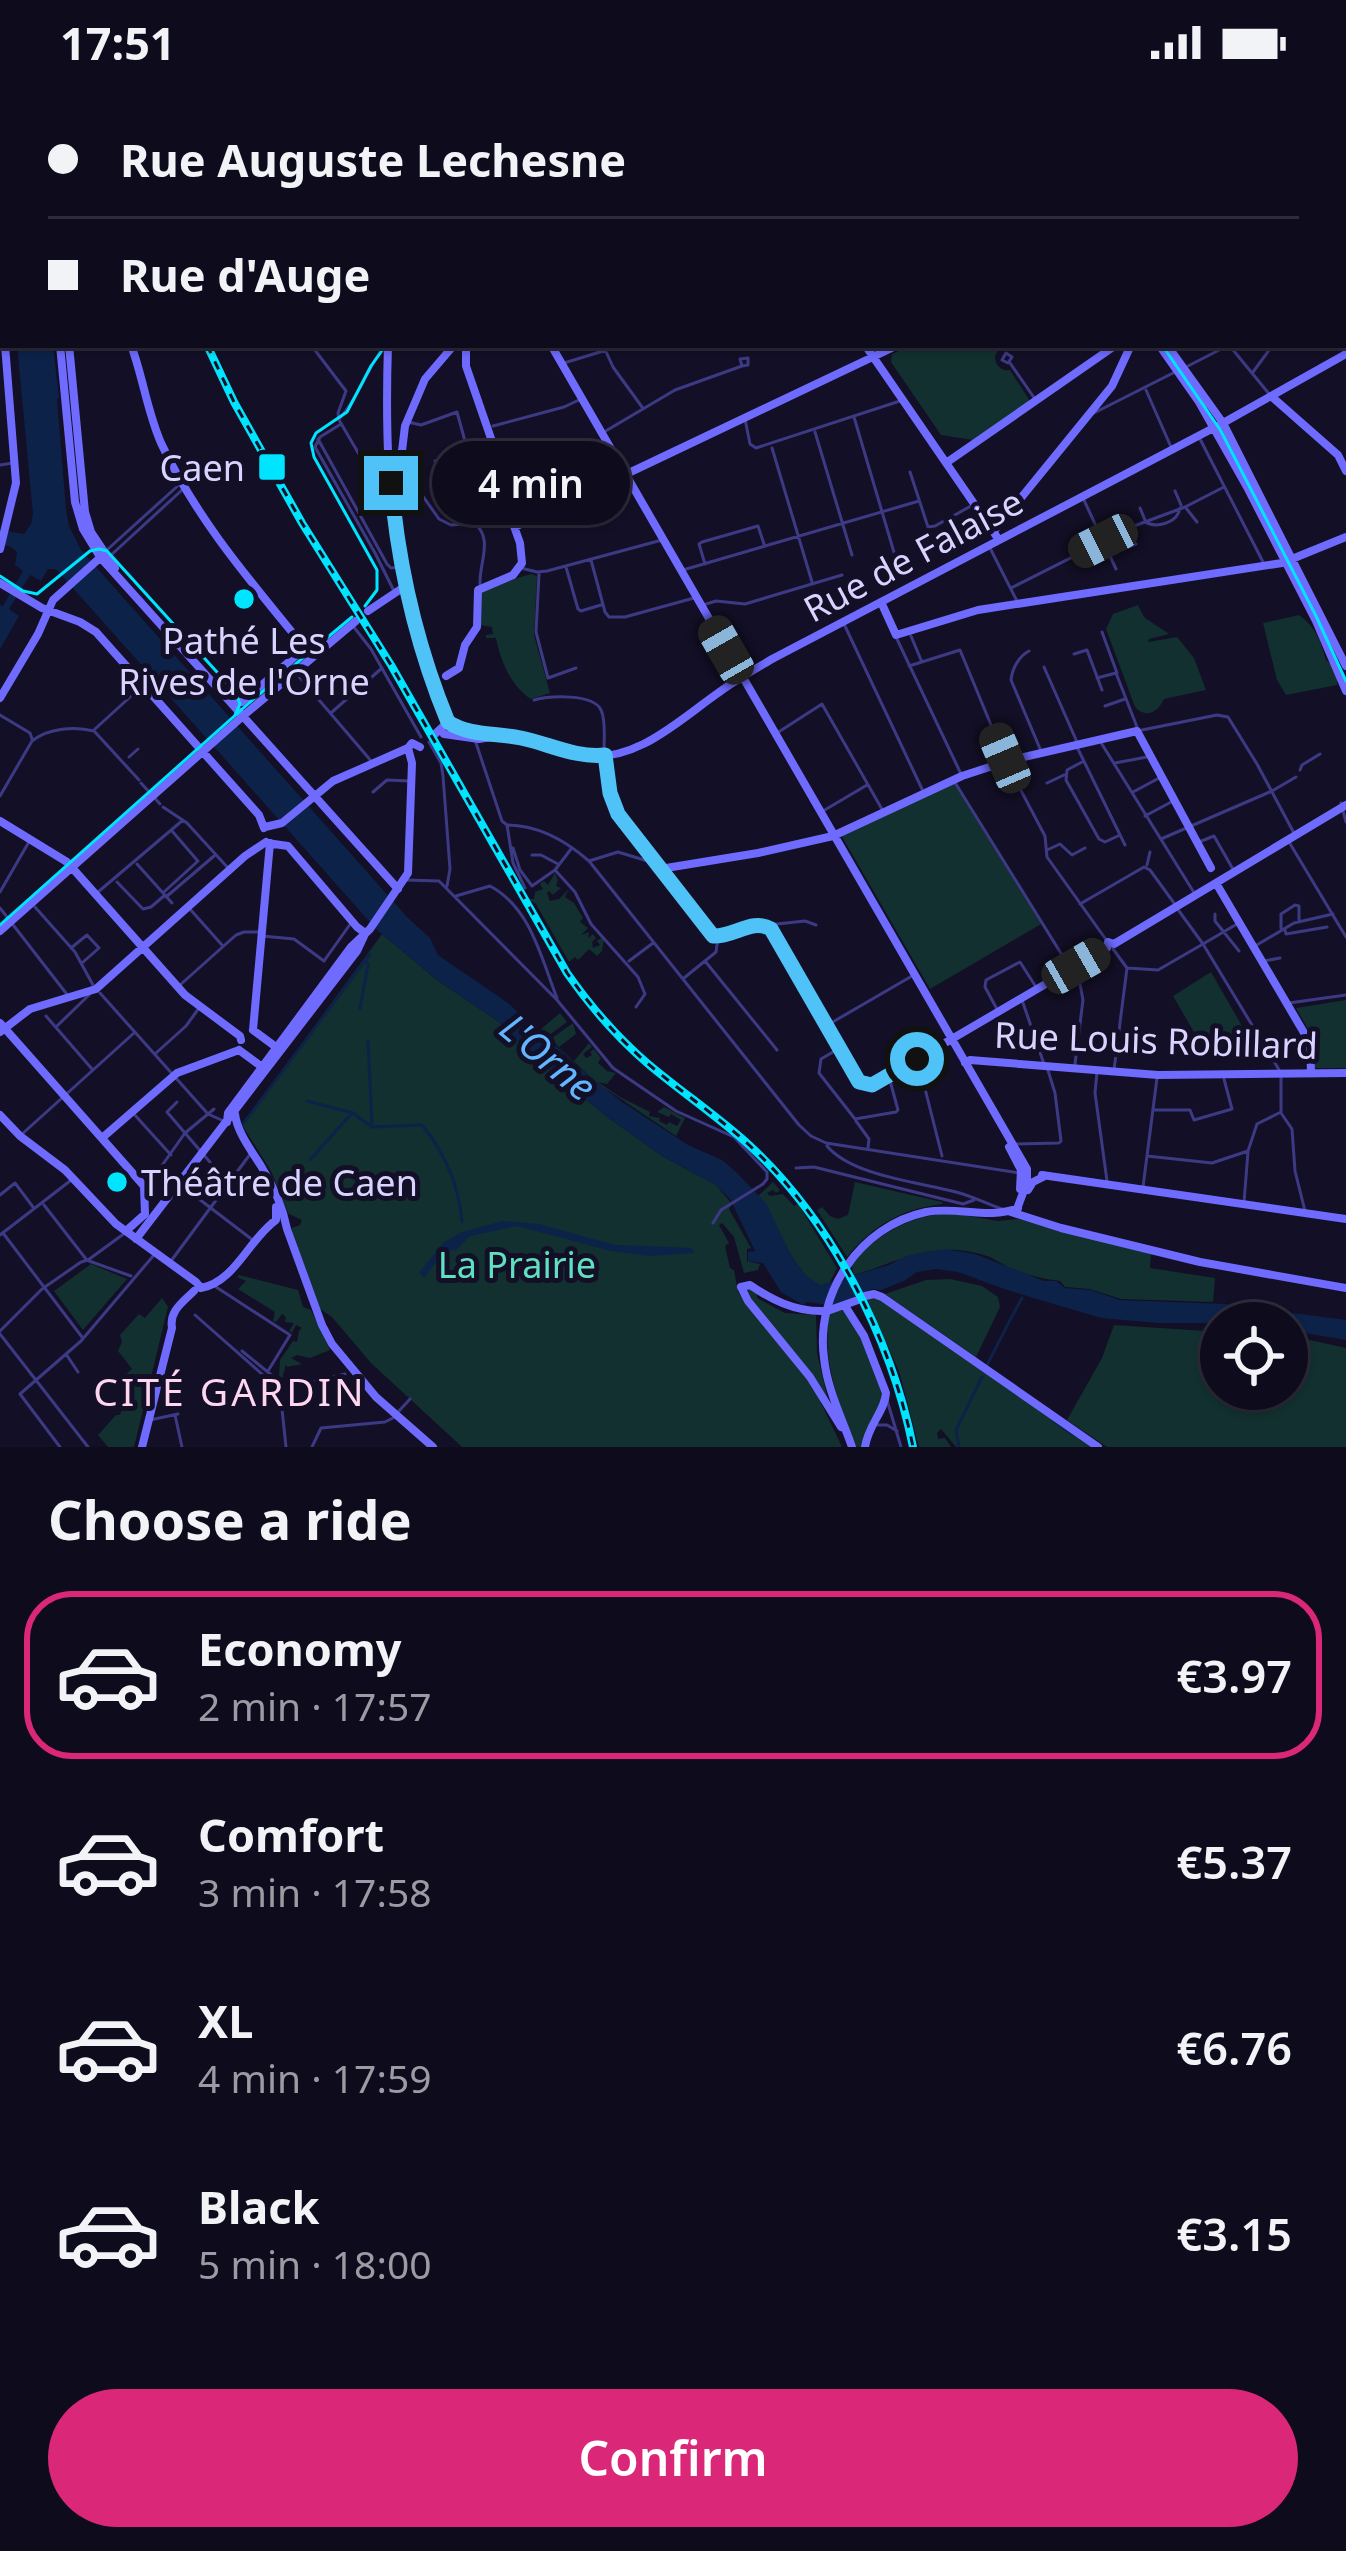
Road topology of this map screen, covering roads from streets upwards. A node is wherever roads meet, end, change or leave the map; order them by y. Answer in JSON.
{"nodes":[{"id":1,"x":5,"y":348,"type":"edge"},
{"id":2,"x":70,"y":348,"type":"edge"},
{"id":3,"x":132,"y":348,"type":"edge"},
{"id":4,"x":313,"y":348,"type":"edge"},
{"id":5,"x":385,"y":348,"type":"edge"},
{"id":6,"x":387,"y":348,"type":"edge"},
{"id":7,"x":451,"y":348,"type":"edge"},
{"id":8,"x":466,"y":348,"type":"edge"},
{"id":9,"x":553,"y":348,"type":"edge"},
{"id":10,"x":600,"y":348,"type":"edge"},
{"id":11,"x":603,"y":348,"type":"edge"},
{"id":12,"x":867,"y":348,"type":"edge"},
{"id":13,"x":891,"y":348,"type":"edge"},
{"id":14,"x":1112,"y":348,"type":"edge"},
{"id":15,"x":1130,"y":348,"type":"edge"},
{"id":16,"x":1165,"y":348,"type":"edge"},
{"id":17,"x":1223,"y":348,"type":"edge"},
{"id":18,"x":1231,"y":348,"type":"edge"},
{"id":19,"x":1272,"y":348,"type":"edge"},
{"id":20,"x":1003,"y":351,"type":"dead end"},
{"id":21,"x":872,"y":356,"type":"junction"},
{"id":22,"x":1346,"y":357,"type":"edge"},
{"id":23,"x":562,"y":363,"type":"junction"},
{"id":24,"x":742,"y":366,"type":"dead end"},
{"id":25,"x":1180,"y":370,"type":"junction"},
{"id":26,"x":1252,"y":374,"type":"junction"},
{"id":27,"x":1146,"y":388,"type":"junction"},
{"id":28,"x":1271,"y":396,"type":"junction"},
{"id":29,"x":582,"y":398,"type":"junction"},
{"id":30,"x":903,"y":400,"type":"junction"},
{"id":31,"x":1036,"y":401,"type":"junction"},
{"id":32,"x":456,"y":403,"type":"dead end"},
{"id":33,"x":643,"y":409,"type":"junction"},
{"id":34,"x":458,"y":413,"type":"junction"},
{"id":35,"x":1088,"y":414,"type":"junction"},
{"id":36,"x":745,"y":417,"type":"junction"},
{"id":37,"x":854,"y":417,"type":"junction"},
{"id":38,"x":407,"y":421,"type":"junction"},
{"id":39,"x":340,"y":422,"type":"junction"},
{"id":40,"x":1218,"y":425,"type":"junction"},
{"id":41,"x":487,"y":428,"type":"junction"},
{"id":42,"x":815,"y":430,"type":"junction"},
{"id":43,"x":602,"y":432,"type":"junction"},
{"id":44,"x":1198,"y":436,"type":"junction"},
{"id":45,"x":316,"y":442,"type":"junction"},
{"id":46,"x":771,"y":444,"type":"junction"},
{"id":47,"x":1172,"y":449,"type":"junction"},
{"id":48,"x":402,"y":451,"type":"junction"},
{"id":49,"x":468,"y":452,"type":"junction"},
{"id":50,"x":1342,"y":452,"type":"edge"},
{"id":51,"x":565,"y":454,"type":"dead end"},
{"id":52,"x":389,"y":457,"type":"junction"},
{"id":53,"x":15,"y":463,"type":"junction"},
{"id":54,"x":946,"y":463,"type":"junction"},
{"id":55,"x":0,"y":465,"type":"edge"},
{"id":56,"x":1346,"y":471,"type":"edge"},
{"id":57,"x":910,"y":472,"type":"dead end"},
{"id":58,"x":499,"y":473,"type":"junction"},
{"id":59,"x":626,"y":474,"type":"junction"},
{"id":60,"x":184,"y":485,"type":"junction"},
{"id":61,"x":441,"y":487,"type":"dead end"},
{"id":62,"x":1224,"y":487,"type":"junction"},
{"id":63,"x":1175,"y":491,"type":"dead end"},
{"id":64,"x":392,"y":493,"type":"junction"},
{"id":65,"x":1082,"y":496,"type":"junction"},
{"id":66,"x":919,"y":501,"type":"junction"},
{"id":67,"x":974,"y":504,"type":"junction"},
{"id":68,"x":1182,"y":507,"type":"junction"},
{"id":69,"x":1140,"y":508,"type":"dead end"},
{"id":70,"x":883,"y":512,"type":"junction"},
{"id":71,"x":1146,"y":522,"type":"junction"},
{"id":72,"x":1198,"y":522,"type":"dead end"},
{"id":73,"x":842,"y":523,"type":"junction"},
{"id":74,"x":515,"y":527,"type":"junction"},
{"id":75,"x":1122,"y":532,"type":"junction"},
{"id":76,"x":798,"y":536,"type":"junction"},
{"id":77,"x":996,"y":536,"type":"junction"},
{"id":78,"x":1346,"y":537,"type":"edge"},
{"id":79,"x":663,"y":540,"type":"junction"},
{"id":80,"x":1103,"y":541,"type":"junction"},
{"id":81,"x":1136,"y":544,"type":"dead end"},
{"id":82,"x":764,"y":546,"type":"junction"},
{"id":83,"x":989,"y":546,"type":"junction"},
{"id":84,"x":0,"y":548,"type":"edge"},
{"id":85,"x":852,"y":555,"type":"dead end"},
{"id":86,"x":101,"y":560,"type":"junction"},
{"id":87,"x":591,"y":560,"type":"junction"},
{"id":88,"x":1288,"y":560,"type":"junction"},
{"id":89,"x":705,"y":564,"type":"junction"},
{"id":90,"x":1264,"y":566,"type":"junction"},
{"id":91,"x":402,"y":567,"type":"junction"},
{"id":92,"x":566,"y":567,"type":"junction"},
{"id":93,"x":521,"y":568,"type":"junction"},
{"id":94,"x":1116,"y":569,"type":"dead end"},
{"id":95,"x":681,"y":571,"type":"junction"},
{"id":96,"x":539,"y":572,"type":"junction"},
{"id":97,"x":842,"y":575,"type":"dead end"},
{"id":98,"x":901,"y":576,"type":"dead end"},
{"id":99,"x":0,"y":583,"type":"edge"},
{"id":100,"x":812,"y":584,"type":"junction"},
{"id":101,"x":407,"y":585,"type":"junction"},
{"id":102,"x":481,"y":586,"type":"junction"},
{"id":103,"x":1011,"y":588,"type":"junction"},
{"id":104,"x":394,"y":592,"type":"junction"},
{"id":105,"x":699,"y":601,"type":"junction"},
{"id":106,"x":881,"y":602,"type":"junction"},
{"id":107,"x":1018,"y":603,"type":"junction"},
{"id":108,"x":602,"y":604,"type":"junction"},
{"id":109,"x":49,"y":611,"type":"junction"},
{"id":110,"x":360,"y":618,"type":"junction"},
{"id":111,"x":843,"y":622,"type":"junction"},
{"id":112,"x":909,"y":632,"type":"junction"},
{"id":113,"x":1102,"y":632,"type":"dead end"},
{"id":114,"x":896,"y":635,"type":"junction"},
{"id":115,"x":1029,"y":651,"type":"dead end"},
{"id":116,"x":312,"y":654,"type":"junction"},
{"id":117,"x":1074,"y":654,"type":"dead end"},
{"id":118,"x":774,"y":658,"type":"junction"},
{"id":119,"x":922,"y":662,"type":"junction"},
{"id":120,"x":909,"y":666,"type":"junction"},
{"id":121,"x":1346,"y":666,"type":"edge"},
{"id":122,"x":382,"y":668,"type":"junction"},
{"id":123,"x":576,"y":668,"type":"dead end"},
{"id":124,"x":1043,"y":668,"type":"dead end"},
{"id":125,"x":295,"y":672,"type":"junction"},
{"id":126,"x":1118,"y":675,"type":"junction"},
{"id":127,"x":742,"y":677,"type":"junction"},
{"id":128,"x":440,"y":678,"type":"junction"},
{"id":129,"x":1097,"y":678,"type":"junction"},
{"id":130,"x":144,"y":685,"type":"junction"},
{"id":131,"x":1102,"y":690,"type":"dead end"},
{"id":132,"x":1346,"y":691,"type":"edge"},
{"id":133,"x":0,"y":695,"type":"edge"},
{"id":134,"x":1127,"y":698,"type":"junction"},
{"id":135,"x":534,"y":700,"type":"dead end"},
{"id":136,"x":755,"y":700,"type":"junction"},
{"id":137,"x":231,"y":703,"type":"junction"},
{"id":138,"x":1105,"y":706,"type":"dead end"},
{"id":139,"x":330,"y":713,"type":"junction"},
{"id":140,"x":0,"y":715,"type":"edge"},
{"id":141,"x":238,"y":719,"type":"junction"},
{"id":142,"x":94,"y":730,"type":"junction"},
{"id":143,"x":1137,"y":731,"type":"junction"},
{"id":144,"x":775,"y":734,"type":"junction"},
{"id":145,"x":498,"y":735,"type":"junction"},
{"id":146,"x":474,"y":738,"type":"junction"},
{"id":147,"x":1099,"y":739,"type":"junction"},
{"id":148,"x":32,"y":740,"type":"junction"},
{"id":149,"x":430,"y":740,"type":"junction"},
{"id":150,"x":1077,"y":744,"type":"junction"},
{"id":151,"x":138,"y":749,"type":"dead end"},
{"id":152,"x":202,"y":752,"type":"junction"},
{"id":153,"x":1041,"y":752,"type":"junction"},
{"id":154,"x":1320,"y":754,"type":"dead end"},
{"id":155,"x":605,"y":755,"type":"junction"},
{"id":156,"x":1151,"y":757,"type":"junction"},
{"id":157,"x":126,"y":760,"type":"junction"},
{"id":158,"x":1006,"y":761,"type":"junction"},
{"id":159,"x":1084,"y":761,"type":"junction"},
{"id":160,"x":372,"y":763,"type":"junction"},
{"id":161,"x":1114,"y":764,"type":"junction"},
{"id":162,"x":1300,"y":770,"type":"dead end"},
{"id":163,"x":1066,"y":774,"type":"junction"},
{"id":164,"x":1295,"y":776,"type":"dead end"},
{"id":165,"x":1162,"y":777,"type":"junction"},
{"id":166,"x":957,"y":778,"type":"junction"},
{"id":167,"x":411,"y":781,"type":"junction"},
{"id":168,"x":1047,"y":783,"type":"dead end"},
{"id":169,"x":868,"y":784,"type":"junction"},
{"id":170,"x":1272,"y":791,"type":"junction"},
{"id":171,"x":373,"y":792,"type":"dead end"},
{"id":172,"x":924,"y":793,"type":"junction"},
{"id":173,"x":1131,"y":793,"type":"junction"},
{"id":174,"x":152,"y":795,"type":"junction"},
{"id":175,"x":0,"y":796,"type":"edge"},
{"id":176,"x":310,"y":799,"type":"junction"},
{"id":177,"x":1174,"y":801,"type":"junction"},
{"id":178,"x":1343,"y":803,"type":"edge"},
{"id":179,"x":884,"y":812,"type":"junction"},
{"id":180,"x":820,"y":813,"type":"junction"},
{"id":181,"x":1145,"y":816,"type":"junction"},
{"id":182,"x":184,"y":820,"type":"junction"},
{"id":183,"x":0,"y":821,"type":"edge"},
{"id":184,"x":1346,"y":822,"type":"edge"},
{"id":185,"x":507,"y":825,"type":"junction"},
{"id":186,"x":1189,"y":827,"type":"junction"},
{"id":187,"x":171,"y":831,"type":"junction"},
{"id":188,"x":272,"y":834,"type":"junction"},
{"id":189,"x":1120,"y":835,"type":"junction"},
{"id":190,"x":833,"y":836,"type":"junction"},
{"id":191,"x":30,"y":839,"type":"junction"},
{"id":192,"x":1292,"y":839,"type":"junction"},
{"id":193,"x":1160,"y":840,"type":"junction"},
{"id":194,"x":1197,"y":843,"type":"junction"},
{"id":195,"x":1125,"y":845,"type":"dead end"},
{"id":196,"x":572,"y":847,"type":"junction"},
{"id":197,"x":1085,"y":848,"type":"dead end"},
{"id":198,"x":1046,"y":850,"type":"junction"},
{"id":199,"x":1150,"y":852,"type":"dead end"},
{"id":200,"x":216,"y":854,"type":"junction"},
{"id":201,"x":532,"y":855,"type":"dead end"},
{"id":202,"x":589,"y":861,"type":"junction"},
{"id":203,"x":136,"y":862,"type":"junction"},
{"id":204,"x":200,"y":863,"type":"junction"},
{"id":205,"x":658,"y":866,"type":"junction"},
{"id":206,"x":72,"y":867,"type":"junction"},
{"id":207,"x":557,"y":867,"type":"junction"},
{"id":208,"x":1147,"y":867,"type":"junction"},
{"id":209,"x":230,"y":870,"type":"junction"},
{"id":210,"x":1235,"y":872,"type":"junction"},
{"id":211,"x":449,"y":874,"type":"junction"},
{"id":212,"x":1215,"y":877,"type":"junction"},
{"id":213,"x":116,"y":880,"type":"junction"},
{"id":214,"x":440,"y":882,"type":"junction"},
{"id":215,"x":401,"y":884,"type":"junction"},
{"id":216,"x":447,"y":886,"type":"junction"},
{"id":217,"x":0,"y":892,"type":"edge"},
{"id":218,"x":96,"y":895,"type":"junction"},
{"id":219,"x":164,"y":895,"type":"junction"},
{"id":220,"x":1196,"y":895,"type":"junction"},
{"id":221,"x":455,"y":897,"type":"junction"},
{"id":222,"x":1080,"y":904,"type":"junction"},
{"id":223,"x":35,"y":907,"type":"junction"},
{"id":224,"x":1176,"y":907,"type":"junction"},
{"id":225,"x":0,"y":908,"type":"edge"},
{"id":226,"x":179,"y":908,"type":"junction"},
{"id":227,"x":1215,"y":914,"type":"dead end"},
{"id":228,"x":1333,"y":914,"type":"junction"},
{"id":229,"x":11,"y":921,"type":"junction"},
{"id":230,"x":1299,"y":922,"type":"junction"},
{"id":231,"x":1239,"y":923,"type":"junction"},
{"id":232,"x":766,"y":926,"type":"junction"},
{"id":233,"x":816,"y":926,"type":"dead end"},
{"id":234,"x":1327,"y":927,"type":"dead end"},
{"id":235,"x":362,"y":929,"type":"junction"},
{"id":236,"x":1283,"y":929,"type":"junction"},
{"id":237,"x":0,"y":931,"type":"edge"},
{"id":238,"x":1223,"y":933,"type":"junction"},
{"id":239,"x":260,"y":934,"type":"junction"},
{"id":240,"x":718,"y":937,"type":"junction"},
{"id":241,"x":1346,"y":938,"type":"edge"},
{"id":242,"x":653,"y":943,"type":"junction"},
{"id":243,"x":1203,"y":944,"type":"junction"},
{"id":244,"x":1110,"y":946,"type":"junction"},
{"id":245,"x":142,"y":947,"type":"junction"},
{"id":246,"x":224,"y":947,"type":"junction"},
{"id":247,"x":1253,"y":947,"type":"junction"},
{"id":248,"x":71,"y":948,"type":"junction"},
{"id":249,"x":1239,"y":951,"type":"dead end"},
{"id":250,"x":1280,"y":958,"type":"dead end"},
{"id":251,"x":705,"y":961,"type":"junction"},
{"id":252,"x":1262,"y":961,"type":"junction"},
{"id":253,"x":627,"y":962,"type":"junction"},
{"id":254,"x":81,"y":964,"type":"junction"},
{"id":255,"x":1072,"y":968,"type":"junction"},
{"id":256,"x":1127,"y":968,"type":"junction"},
{"id":257,"x":914,"y":975,"type":"junction"},
{"id":258,"x":682,"y":979,"type":"junction"},
{"id":259,"x":178,"y":987,"type":"junction"},
{"id":260,"x":550,"y":989,"type":"junction"},
{"id":261,"x":1037,"y":989,"type":"junction"},
{"id":262,"x":93,"y":990,"type":"junction"},
{"id":263,"x":1346,"y":995,"type":"edge"},
{"id":264,"x":1021,"y":998,"type":"junction"},
{"id":265,"x":70,"y":999,"type":"junction"},
{"id":266,"x":1287,"y":1004,"type":"junction"},
{"id":267,"x":200,"y":1007,"type":"junction"},
{"id":268,"x":636,"y":1007,"type":"dead end"},
{"id":269,"x":998,"y":1012,"type":"junction"},
{"id":270,"x":46,"y":1016,"type":"dead end"},
{"id":271,"x":830,"y":1023,"type":"dead end"},
{"id":272,"x":56,"y":1027,"type":"junction"},
{"id":273,"x":2,"y":1028,"type":"edge"},
{"id":274,"x":135,"y":1032,"type":"junction"},
{"id":275,"x":243,"y":1038,"type":"junction"},
{"id":276,"x":951,"y":1040,"type":"junction"},
{"id":277,"x":840,"y":1048,"type":"junction"},
{"id":278,"x":279,"y":1049,"type":"junction"},
{"id":279,"x":777,"y":1050,"type":"dead end"},
{"id":280,"x":155,"y":1054,"type":"junction"},
{"id":281,"x":917,"y":1059,"type":"junction"},
{"id":282,"x":964,"y":1063,"type":"junction"},
{"id":283,"x":1046,"y":1066,"type":"junction"},
{"id":284,"x":264,"y":1069,"type":"junction"},
{"id":285,"x":1075,"y":1069,"type":"junction"},
{"id":286,"x":94,"y":1070,"type":"junction"},
{"id":287,"x":1097,"y":1070,"type":"junction"},
{"id":288,"x":1114,"y":1072,"type":"junction"},
{"id":289,"x":1346,"y":1072,"type":"edge"},
{"id":290,"x":1281,"y":1073,"type":"junction"},
{"id":291,"x":1311,"y":1073,"type":"junction"},
{"id":292,"x":1224,"y":1074,"type":"junction"},
{"id":293,"x":1158,"y":1075,"type":"junction"},
{"id":294,"x":174,"y":1076,"type":"junction"},
{"id":295,"x":889,"y":1076,"type":"junction"},
{"id":296,"x":65,"y":1096,"type":"junction"},
{"id":297,"x":178,"y":1102,"type":"dead end"},
{"id":298,"x":664,"y":1103,"type":"junction"},
{"id":299,"x":214,"y":1108,"type":"dead end"},
{"id":300,"x":658,"y":1109,"type":"dead end"},
{"id":301,"x":1153,"y":1110,"type":"junction"},
{"id":302,"x":132,"y":1112,"type":"junction"},
{"id":303,"x":1281,"y":1113,"type":"junction"},
{"id":304,"x":208,"y":1114,"type":"junction"},
{"id":305,"x":0,"y":1115,"type":"edge"},
{"id":306,"x":231,"y":1118,"type":"junction"},
{"id":307,"x":854,"y":1119,"type":"junction"},
{"id":308,"x":186,"y":1132,"type":"junction"},
{"id":309,"x":20,"y":1136,"type":"junction"},
{"id":310,"x":103,"y":1138,"type":"junction"},
{"id":311,"x":826,"y":1143,"type":"junction"},
{"id":312,"x":1011,"y":1144,"type":"junction"},
{"id":313,"x":868,"y":1148,"type":"junction"},
{"id":314,"x":1248,"y":1151,"type":"junction"},
{"id":315,"x":202,"y":1152,"type":"junction"},
{"id":316,"x":171,"y":1155,"type":"junction"},
{"id":317,"x":254,"y":1156,"type":"junction"},
{"id":318,"x":1147,"y":1156,"type":"junction"},
{"id":319,"x":943,"y":1159,"type":"junction"},
{"id":320,"x":796,"y":1168,"type":"dead end"},
{"id":321,"x":161,"y":1170,"type":"junction"},
{"id":322,"x":1028,"y":1177,"type":"junction"},
{"id":323,"x":72,"y":1178,"type":"junction"},
{"id":324,"x":229,"y":1183,"type":"junction"},
{"id":325,"x":178,"y":1184,"type":"junction"},
{"id":326,"x":1108,"y":1184,"type":"junction"},
{"id":327,"x":145,"y":1189,"type":"junction"},
{"id":328,"x":1142,"y":1189,"type":"junction"},
{"id":329,"x":0,"y":1195,"type":"edge"},
{"id":330,"x":974,"y":1198,"type":"junction"},
{"id":331,"x":144,"y":1202,"type":"junction"},
{"id":332,"x":42,"y":1203,"type":"junction"},
{"id":333,"x":1244,"y":1204,"type":"junction"},
{"id":334,"x":35,"y":1208,"type":"junction"},
{"id":335,"x":210,"y":1208,"type":"junction"},
{"id":336,"x":160,"y":1209,"type":"junction"},
{"id":337,"x":1013,"y":1210,"type":"junction"},
{"id":338,"x":1306,"y":1213,"type":"junction"},
{"id":339,"x":1346,"y":1217,"type":"edge"},
{"id":340,"x":281,"y":1220,"type":"junction"},
{"id":341,"x":712,"y":1223,"type":"dead end"},
{"id":342,"x":126,"y":1232,"type":"junction"},
{"id":343,"x":2,"y":1234,"type":"edge"},
{"id":344,"x":136,"y":1239,"type":"junction"},
{"id":345,"x":254,"y":1241,"type":"junction"},
{"id":346,"x":155,"y":1253,"type":"junction"},
{"id":347,"x":88,"y":1260,"type":"junction"},
{"id":348,"x":169,"y":1264,"type":"junction"},
{"id":349,"x":135,"y":1277,"type":"junction"},
{"id":350,"x":215,"y":1286,"type":"junction"},
{"id":351,"x":46,"y":1288,"type":"junction"},
{"id":352,"x":1346,"y":1288,"type":"edge"},
{"id":353,"x":197,"y":1289,"type":"junction"},
{"id":354,"x":844,"y":1306,"type":"junction"},
{"id":355,"x":195,"y":1315,"type":"dead end"},
{"id":356,"x":0,"y":1333,"type":"edge"},
{"id":357,"x":83,"y":1338,"type":"junction"},
{"id":358,"x":242,"y":1351,"type":"dead end"},
{"id":359,"x":66,"y":1354,"type":"junction"},
{"id":360,"x":268,"y":1371,"type":"junction"},
{"id":361,"x":78,"y":1372,"type":"dead end"},
{"id":362,"x":345,"y":1374,"type":"dead end"},
{"id":363,"x":35,"y":1381,"type":"junction"},
{"id":364,"x":280,"y":1390,"type":"junction"},
{"id":365,"x":886,"y":1398,"type":"junction"},
{"id":366,"x":410,"y":1399,"type":"dead end"},
{"id":367,"x":395,"y":1415,"type":"junction"},
{"id":368,"x":148,"y":1421,"type":"junction"},
{"id":369,"x":898,"y":1432,"type":"junction"},
{"id":370,"x":868,"y":1434,"type":"junction"},
{"id":371,"x":60,"y":1447,"type":"edge"},
{"id":372,"x":88,"y":1447,"type":"edge"},
{"id":373,"x":142,"y":1447,"type":"edge"},
{"id":374,"x":182,"y":1447,"type":"edge"},
{"id":375,"x":286,"y":1447,"type":"edge"},
{"id":376,"x":312,"y":1447,"type":"edge"},
{"id":377,"x":433,"y":1447,"type":"edge"},
{"id":378,"x":850,"y":1447,"type":"edge"},
{"id":379,"x":865,"y":1447,"type":"edge"},
{"id":380,"x":901,"y":1447,"type":"edge"},
{"id":381,"x":1098,"y":1447,"type":"edge"}],
"edges":[{"from":1,"to":53,"type":"street"},
{"from":2,"to":86,"type":"street"},
{"from":3,"to":60,"type":"street"},
{"from":4,"to":39,"type":"street"},
{"from":5,"to":39,"type":"street"},
{"from":6,"to":52,"type":"street"},
{"from":7,"to":38,"type":"street"},
{"from":8,"to":41,"type":"street"},
{"from":9,"to":23,"type":"street"},
{"from":10,"to":23,"type":"street"},
{"from":11,"to":33,"type":"street"},
{"from":12,"to":21,"type":"street"},
{"from":13,"to":21,"type":"street"},
{"from":14,"to":31,"type":"street"},
{"from":15,"to":35,"type":"street"},
{"from":16,"to":25,"type":"street"},
{"from":17,"to":25,"type":"street"},
{"from":18,"to":26,"type":"street"},
{"from":19,"to":26,"type":"street"},
{"from":20,"to":31,"type":"street"},
{"from":21,"to":30,"type":"street"},
{"from":21,"to":36,"type":"street"},
{"from":22,"to":28,"type":"street","name":"Rue de Falaise"},
{"from":23,"to":29,"type":"street"},
{"from":24,"to":33,"type":"street"},
{"from":25,"to":27,"type":"street"},
{"from":25,"to":40,"type":"street"},
{"from":26,"to":28,"type":"street"},
{"from":27,"to":35,"type":"street"},
{"from":27,"to":47,"type":"street"},
{"from":28,"to":40,"type":"street","name":"Rue de Falaise"},
{"from":28,"to":50,"type":"street"},
{"from":29,"to":41,"type":"street"},
{"from":29,"to":43,"type":"street"},
{"from":30,"to":37,"type":"street"},
{"from":30,"to":54,"type":"street"},
{"from":31,"to":54,"type":"street"},
{"from":32,"to":34,"type":"street"},
{"from":33,"to":43,"type":"street"},
{"from":34,"to":38,"type":"street"},
{"from":34,"to":49,"type":"street"},
{"from":35,"to":77,"type":"street"},
{"from":36,"to":46,"type":"street"},
{"from":36,"to":59,"type":"street"},
{"from":37,"to":42,"type":"street"},
{"from":37,"to":70,"type":"street"},
{"from":38,"to":48,"type":"street"},
{"from":39,"to":45,"type":"street"},
{"from":39,"to":64,"type":"street"},
{"from":40,"to":44,"type":"street","name":"Rue de Falaise"},
{"from":40,"to":88,"type":"street"},
{"from":41,"to":58,"type":"street"},
{"from":42,"to":46,"type":"street"},
{"from":42,"to":73,"type":"street"},
{"from":43,"to":59,"type":"street"},
{"from":44,"to":47,"type":"street","name":"Rue de Falaise"},
{"from":44,"to":62,"type":"street"},
{"from":45,"to":91,"type":"street"},
{"from":45,"to":104,"type":"street"},
{"from":46,"to":76,"type":"street"},
{"from":47,"to":65,"type":"street","name":"Rue de Falaise"},
{"from":48,"to":52,"type":"street"},
{"from":48,"to":102,"type":"street"},
{"from":49,"to":58,"type":"street"},
{"from":49,"to":61,"type":"street"},
{"from":50,"to":56,"type":"street"},
{"from":51,"to":58,"type":"street"},
{"from":52,"to":64,"type":"street"},
{"from":53,"to":55,"type":"street"},
{"from":53,"to":84,"type":"street"},
{"from":54,"to":67,"type":"street"},
{"from":57,"to":66,"type":"street"},
{"from":58,"to":74,"type":"street"},
{"from":59,"to":74,"type":"street"},
{"from":59,"to":79,"type":"street"},
{"from":60,"to":86,"type":"street"},
{"from":60,"to":116,"type":"street"},
{"from":62,"to":68,"type":"street"},
{"from":62,"to":90,"type":"street"},
{"from":63,"to":68,"type":"street"},
{"from":64,"to":91,"type":"street"},
{"from":65,"to":77,"type":"street","name":"Rue de Falaise"},
{"from":65,"to":80,"type":"street"},
{"from":66,"to":67,"type":"street"},
{"from":66,"to":70,"type":"street"},
{"from":67,"to":77,"type":"street"},
{"from":68,"to":71,"type":"street"},
{"from":68,"to":72,"type":"street"},
{"from":69,"to":71,"type":"street"},
{"from":70,"to":73,"type":"street"},
{"from":70,"to":98,"type":"street"},
{"from":71,"to":75,"type":"street"},
{"from":73,"to":76,"type":"street"},
{"from":73,"to":85,"type":"street"},
{"from":74,"to":93,"type":"street"},
{"from":75,"to":80,"type":"street"},
{"from":75,"to":81,"type":"street"},
{"from":76,"to":82,"type":"street"},
{"from":76,"to":100,"type":"street"},
{"from":77,"to":83,"type":"street","name":"Rue de Falaise"},
{"from":78,"to":88,"type":"street"},
{"from":79,"to":87,"type":"street"},
{"from":79,"to":95,"type":"street"},
{"from":80,"to":94,"type":"street"},
{"from":80,"to":103,"type":"street"},
{"from":82,"to":89,"type":"street"},
{"from":82,"to":89,"type":"street"},
{"from":83,"to":103,"type":"street"},
{"from":83,"to":106,"type":"street","name":"Rue de Falaise"},
{"from":86,"to":109,"type":"street"},
{"from":86,"to":137,"type":"street"},
{"from":87,"to":92,"type":"street"},
{"from":87,"to":108,"type":"street"},
{"from":88,"to":90,"type":"street"},
{"from":88,"to":121,"type":"street"},
{"from":88,"to":132,"type":"street"},
{"from":89,"to":95,"type":"street"},
{"from":90,"to":107,"type":"street"},
{"from":91,"to":101,"type":"street"},
{"from":92,"to":96,"type":"street"},
{"from":92,"to":108,"type":"street"},
{"from":93,"to":96,"type":"street"},
{"from":93,"to":102,"type":"street"},
{"from":95,"to":105,"type":"street"},
{"from":96,"to":123,"type":"street"},
{"from":97,"to":100,"type":"street"},
{"from":99,"to":109,"type":"street"},
{"from":100,"to":105,"type":"street"},
{"from":101,"to":104,"type":"street"},
{"from":101,"to":128,"type":"street"},
{"from":102,"to":128,"type":"street"},
{"from":103,"to":107,"type":"street"},
{"from":104,"to":110,"type":"street"},
{"from":105,"to":108,"type":"street"},
{"from":105,"to":127,"type":"street"},
{"from":106,"to":111,"type":"street","name":"Rue de Falaise"},
{"from":106,"to":114,"type":"street"},
{"from":107,"to":112,"type":"street"},
{"from":109,"to":130,"type":"street"},
{"from":109,"to":133,"type":"street"},
{"from":110,"to":116,"type":"street"},
{"from":110,"to":122,"type":"street"},
{"from":111,"to":118,"type":"street","name":"Rue de Falaise"},
{"from":111,"to":172,"type":"street"},
{"from":112,"to":114,"type":"street"},
{"from":112,"to":119,"type":"street"},
{"from":113,"to":126,"type":"street"},
{"from":114,"to":120,"type":"street"},
{"from":115,"to":153,"type":"street"},
{"from":116,"to":125,"type":"street"},
{"from":116,"to":137,"type":"street"},
{"from":117,"to":129,"type":"street"},
{"from":118,"to":127,"type":"street","name":"Rue de Falaise"},
{"from":118,"to":136,"type":"street"},
{"from":119,"to":120,"type":"street"},
{"from":119,"to":158,"type":"street"},
{"from":120,"to":166,"type":"street"},
{"from":122,"to":139,"type":"street"},
{"from":122,"to":149,"type":"street"},
{"from":124,"to":150,"type":"street"},
{"from":125,"to":139,"type":"street"},
{"from":125,"to":141,"type":"street"},
{"from":126,"to":129,"type":"street"},
{"from":126,"to":134,"type":"street"},
{"from":127,"to":136,"type":"street"},
{"from":127,"to":155,"type":"street","name":"Rue de Falaise"},
{"from":128,"to":149,"type":"street"},
{"from":129,"to":131,"type":"street"},
{"from":130,"to":142,"type":"street"},
{"from":130,"to":152,"type":"street"},
{"from":134,"to":138,"type":"street"},
{"from":134,"to":143,"type":"street"},
{"from":135,"to":155,"type":"street"},
{"from":136,"to":144,"type":"street"},
{"from":137,"to":141,"type":"street"},
{"from":139,"to":160,"type":"street"},
{"from":140,"to":148,"type":"street"},
{"from":141,"to":152,"type":"street"},
{"from":141,"to":176,"type":"street"},
{"from":142,"to":148,"type":"street"},
{"from":142,"to":157,"type":"street"},
{"from":143,"to":147,"type":"street"},
{"from":143,"to":156,"type":"street"},
{"from":143,"to":170,"type":"street"},
{"from":144,"to":169,"type":"street"},
{"from":144,"to":180,"type":"street"},
{"from":145,"to":146,"type":"street"},
{"from":145,"to":149,"type":"street"},
{"from":145,"to":155,"type":"street"},
{"from":146,"to":149,"type":"street"},
{"from":146,"to":185,"type":"street"},
{"from":147,"to":150,"type":"street"},
{"from":147,"to":161,"type":"street"},
{"from":148,"to":175,"type":"street"},
{"from":149,"to":160,"type":"street"},
{"from":149,"to":167,"type":"street"},
{"from":149,"to":211,"type":"street"},
{"from":150,"to":153,"type":"street"},
{"from":150,"to":159,"type":"street"},
{"from":151,"to":157,"type":"street"},
{"from":152,"to":174,"type":"street"},
{"from":152,"to":188,"type":"street"},
{"from":153,"to":158,"type":"street"},
{"from":154,"to":162,"type":"street"},
{"from":155,"to":205,"type":"street"},
{"from":156,"to":161,"type":"street"},
{"from":156,"to":165,"type":"street"},
{"from":157,"to":174,"type":"street"},
{"from":158,"to":166,"type":"street"},
{"from":158,"to":198,"type":"street"},
{"from":159,"to":163,"type":"street"},
{"from":159,"to":189,"type":"street"},
{"from":160,"to":176,"type":"street"},
{"from":161,"to":173,"type":"street"},
{"from":163,"to":168,"type":"street"},
{"from":163,"to":189,"type":"street"},
{"from":164,"to":170,"type":"street"},
{"from":165,"to":173,"type":"street"},
{"from":165,"to":177,"type":"street"},
{"from":166,"to":172,"type":"street"},
{"from":166,"to":255,"type":"street"},
{"from":167,"to":171,"type":"street"},
{"from":167,"to":215,"type":"street"},
{"from":169,"to":179,"type":"street"},
{"from":169,"to":180,"type":"street"},
{"from":170,"to":186,"type":"street"},
{"from":170,"to":192,"type":"street"},
{"from":172,"to":179,"type":"street"},
{"from":173,"to":181,"type":"street"},
{"from":174,"to":182,"type":"street"},
{"from":174,"to":206,"type":"street"},
{"from":176,"to":188,"type":"street"},
{"from":176,"to":215,"type":"street"},
{"from":177,"to":181,"type":"street"},
{"from":177,"to":186,"type":"street"},
{"from":178,"to":184,"type":"street"},
{"from":178,"to":192,"type":"street"},
{"from":179,"to":190,"type":"street"},
{"from":180,"to":190,"type":"street"},
{"from":181,"to":193,"type":"street"},
{"from":182,"to":187,"type":"street"},
{"from":182,"to":200,"type":"street"},
{"from":183,"to":191,"type":"street"},
{"from":185,"to":196,"type":"street"},
{"from":185,"to":207,"type":"street"},
{"from":186,"to":193,"type":"street"},
{"from":186,"to":194,"type":"street"},
{"from":187,"to":203,"type":"street"},
{"from":187,"to":204,"type":"street"},
{"from":188,"to":209,"type":"street"},
{"from":188,"to":235,"type":"street"},
{"from":188,"to":239,"type":"street"},
{"from":189,"to":195,"type":"street"},
{"from":190,"to":205,"type":"street"},
{"from":190,"to":257,"type":"street"},
{"from":191,"to":206,"type":"street"},
{"from":191,"to":217,"type":"street"},
{"from":192,"to":210,"type":"street"},
{"from":192,"to":228,"type":"street"},
{"from":193,"to":220,"type":"street"},
{"from":194,"to":210,"type":"street"},
{"from":194,"to":212,"type":"street"},
{"from":196,"to":202,"type":"street"},
{"from":196,"to":207,"type":"street"},
{"from":197,"to":198,"type":"street"},
{"from":198,"to":222,"type":"street"},
{"from":199,"to":208,"type":"street"},
{"from":200,"to":204,"type":"street"},
{"from":200,"to":209,"type":"street"},
{"from":201,"to":207,"type":"street"},
{"from":202,"to":205,"type":"street"},
{"from":202,"to":242,"type":"street"},
{"from":203,"to":213,"type":"street"},
{"from":203,"to":219,"type":"street"},
{"from":204,"to":219,"type":"street"},
{"from":205,"to":240,"type":"street"},
{"from":206,"to":218,"type":"street"},
{"from":206,"to":223,"type":"street"},
{"from":207,"to":253,"type":"street"},
{"from":208,"to":222,"type":"street"},
{"from":208,"to":224,"type":"street"},
{"from":209,"to":226,"type":"street"},
{"from":210,"to":212,"type":"street"},
{"from":211,"to":214,"type":"street"},
{"from":211,"to":216,"type":"street"},
{"from":212,"to":220,"type":"street"},
{"from":212,"to":231,"type":"street"},
{"from":213,"to":218,"type":"street"},
{"from":213,"to":219,"type":"street"},
{"from":214,"to":215,"type":"street"},
{"from":214,"to":216,"type":"street"},
{"from":215,"to":235,"type":"street"},
{"from":216,"to":221,"type":"street"},
{"from":218,"to":245,"type":"street"},
{"from":219,"to":226,"type":"street"},
{"from":220,"to":224,"type":"street"},
{"from":221,"to":260,"type":"street"},
{"from":221,"to":260,"type":"street"},
{"from":222,"to":244,"type":"street"},
{"from":223,"to":229,"type":"street"},
{"from":223,"to":248,"type":"street"},
{"from":224,"to":243,"type":"street"},
{"from":224,"to":244,"type":"street"},
{"from":225,"to":229,"type":"street"},
{"from":226,"to":245,"type":"street"},
{"from":226,"to":246,"type":"street"},
{"from":227,"to":238,"type":"street"},
{"from":228,"to":230,"type":"street"},
{"from":228,"to":241,"type":"street"},
{"from":229,"to":237,"type":"street"},
{"from":229,"to":265,"type":"street"},
{"from":230,"to":236,"type":"street"},
{"from":230,"to":236,"type":"street"},
{"from":231,"to":238,"type":"street"},
{"from":231,"to":247,"type":"street"},
{"from":232,"to":233,"type":"street"},
{"from":232,"to":240,"type":"street"},
{"from":232,"to":277,"type":"street"},
{"from":234,"to":236,"type":"street"},
{"from":235,"to":239,"type":"street"},
{"from":235,"to":278,"type":"street"},
{"from":236,"to":247,"type":"street"},
{"from":238,"to":243,"type":"street"},
{"from":238,"to":249,"type":"street"},
{"from":239,"to":246,"type":"street"},
{"from":239,"to":275,"type":"street"},
{"from":240,"to":251,"type":"street"},
{"from":242,"to":253,"type":"street"},
{"from":242,"to":258,"type":"street"},
{"from":243,"to":256,"type":"street"},
{"from":243,"to":290,"type":"street"},
{"from":244,"to":255,"type":"street"},
{"from":244,"to":256,"type":"street"},
{"from":245,"to":259,"type":"street"},
{"from":245,"to":262,"type":"street"},
{"from":246,"to":259,"type":"street"},
{"from":247,"to":252,"type":"street"},
{"from":248,"to":254,"type":"street"},
{"from":248,"to":254,"type":"street"},
{"from":250,"to":252,"type":"street"},
{"from":251,"to":258,"type":"street"},
{"from":251,"to":279,"type":"street"},
{"from":252,"to":266,"type":"street"},
{"from":253,"to":268,"type":"street"},
{"from":254,"to":262,"type":"street"},
{"from":255,"to":261,"type":"street"},
{"from":255,"to":285,"type":"street"},
{"from":256,"to":288,"type":"street"},
{"from":257,"to":271,"type":"street"},
{"from":257,"to":276,"type":"street"},
{"from":258,"to":311,"type":"street"},
{"from":259,"to":267,"type":"street"},
{"from":260,"to":298,"type":"street"},
{"from":261,"to":264,"type":"street"},
{"from":261,"to":269,"type":"street"},
{"from":262,"to":265,"type":"street"},
{"from":262,"to":272,"type":"street"},
{"from":262,"to":274,"type":"street"},
{"from":263,"to":266,"type":"street"},
{"from":264,"to":269,"type":"street"},
{"from":264,"to":283,"type":"street"},
{"from":265,"to":273,"type":"street"},
{"from":266,"to":291,"type":"street"},
{"from":267,"to":275,"type":"street"},
{"from":267,"to":280,"type":"street"},
{"from":269,"to":276,"type":"street"},
{"from":270,"to":272,"type":"street"},
{"from":272,"to":286,"type":"street"},
{"from":273,"to":296,"type":"street"},
{"from":274,"to":280,"type":"street"},
{"from":274,"to":286,"type":"street"},
{"from":275,"to":278,"type":"street"},
{"from":275,"to":284,"type":"street"},
{"from":275,"to":294,"type":"street"},
{"from":276,"to":281,"type":"street"},
{"from":276,"to":282,"type":"street"},
{"from":277,"to":295,"type":"street"},
{"from":277,"to":307,"type":"street"},
{"from":278,"to":284,"type":"street"},
{"from":280,"to":294,"type":"street"},
{"from":281,"to":295,"type":"street"},
{"from":281,"to":319,"type":"street"},
{"from":282,"to":283,"type":"street","name":"Rue Louis Robillard"},
{"from":282,"to":312,"type":"street"},
{"from":283,"to":285,"type":"street","name":"Rue Louis Robillard"},
{"from":283,"to":312,"type":"street"},
{"from":284,"to":306,"type":"street"},
{"from":285,"to":287,"type":"street","name":"Rue Louis Robillard"},
{"from":286,"to":296,"type":"street"},
{"from":287,"to":288,"type":"street","name":"Rue Louis Robillard"},
{"from":287,"to":326,"type":"street"},
{"from":288,"to":293,"type":"street","name":"Rue Louis Robillard"},
{"from":289,"to":291,"type":"street","name":"Rue Louis Robillard"},
{"from":290,"to":291,"type":"street","name":"Rue Louis Robillard"},
{"from":290,"to":292,"type":"street","name":"Rue Louis Robillard"},
{"from":290,"to":303,"type":"street"},
{"from":292,"to":293,"type":"street","name":"Rue Louis Robillard"},
{"from":292,"to":301,"type":"street"},
{"from":293,"to":301,"type":"street"},
{"from":294,"to":302,"type":"street"},
{"from":294,"to":304,"type":"street"},
{"from":295,"to":307,"type":"street"},
{"from":296,"to":309,"type":"street"},
{"from":296,"to":310,"type":"street"},
{"from":297,"to":308,"type":"street"},
{"from":298,"to":300,"type":"street"},
{"from":298,"to":341,"type":"street"},
{"from":299,"to":304,"type":"street"},
{"from":301,"to":318,"type":"street"},
{"from":302,"to":310,"type":"street"},
{"from":302,"to":316,"type":"street"},
{"from":303,"to":314,"type":"street"},
{"from":303,"to":338,"type":"street"},
{"from":304,"to":306,"type":"street"},
{"from":304,"to":308,"type":"street"},
{"from":305,"to":309,"type":"street"},
{"from":306,"to":315,"type":"street"},
{"from":306,"to":317,"type":"street"},
{"from":307,"to":313,"type":"street"},
{"from":308,"to":315,"type":"street"},
{"from":308,"to":316,"type":"street"},
{"from":309,"to":323,"type":"street"},
{"from":310,"to":327,"type":"street"},
{"from":311,"to":313,"type":"street"},
{"from":311,"to":330,"type":"street"},
{"from":312,"to":322,"type":"street"},
{"from":313,"to":319,"type":"street"},
{"from":314,"to":318,"type":"street"},
{"from":314,"to":333,"type":"street"},
{"from":315,"to":324,"type":"street"},
{"from":315,"to":325,"type":"street"},
{"from":316,"to":321,"type":"street"},
{"from":317,"to":324,"type":"street"},
{"from":317,"to":340,"type":"street"},
{"from":318,"to":328,"type":"street"},
{"from":319,"to":322,"type":"street"},
{"from":320,"to":330,"type":"street"},
{"from":321,"to":325,"type":"street"},
{"from":321,"to":327,"type":"street"},
{"from":322,"to":326,"type":"street"},
{"from":322,"to":337,"type":"street"},
{"from":323,"to":332,"type":"street"},
{"from":323,"to":342,"type":"street"},
{"from":324,"to":335,"type":"street"},
{"from":325,"to":335,"type":"street"},
{"from":325,"to":336,"type":"street"},
{"from":326,"to":328,"type":"street"},
{"from":327,"to":331,"type":"street"},
{"from":328,"to":333,"type":"street"},
{"from":329,"to":334,"type":"street"},
{"from":330,"to":337,"type":"street"},
{"from":331,"to":336,"type":"street"},
{"from":331,"to":342,"type":"street"},
{"from":332,"to":334,"type":"street"},
{"from":332,"to":347,"type":"street"},
{"from":333,"to":338,"type":"street"},
{"from":334,"to":343,"type":"street"},
{"from":335,"to":345,"type":"street"},
{"from":335,"to":348,"type":"street"},
{"from":336,"to":344,"type":"street"},
{"from":337,"to":352,"type":"street"},
{"from":337,"to":378,"type":"street"},
{"from":338,"to":339,"type":"street"},
{"from":340,"to":345,"type":"street"},
{"from":340,"to":367,"type":"street"},
{"from":342,"to":344,"type":"street"},
{"from":342,"to":347,"type":"street"},
{"from":343,"to":351,"type":"street"},
{"from":344,"to":346,"type":"street"},
{"from":345,"to":350,"type":"street"},
{"from":346,"to":348,"type":"street"},
{"from":346,"to":349,"type":"street"},
{"from":347,"to":349,"type":"street"},
{"from":347,"to":351,"type":"street"},
{"from":348,"to":353,"type":"street"},
{"from":349,"to":357,"type":"street"},
{"from":350,"to":353,"type":"street"},
{"from":350,"to":360,"type":"street"},
{"from":351,"to":356,"type":"street"},
{"from":351,"to":357,"type":"street"},
{"from":353,"to":368,"type":"street"},
{"from":354,"to":365,"type":"street"},
{"from":354,"to":378,"type":"street"},
{"from":354,"to":381,"type":"street"},
{"from":355,"to":364,"type":"street"},
{"from":356,"to":363,"type":"street"},
{"from":357,"to":359,"type":"street"},
{"from":358,"to":360,"type":"street"},
{"from":359,"to":361,"type":"street"},
{"from":359,"to":363,"type":"street"},
{"from":360,"to":364,"type":"street"},
{"from":362,"to":364,"type":"street"},
{"from":363,"to":371,"type":"street"},
{"from":363,"to":372,"type":"street"},
{"from":364,"to":375,"type":"street"},
{"from":365,"to":369,"type":"street"},
{"from":365,"to":370,"type":"street"},
{"from":366,"to":367,"type":"street"},
{"from":367,"to":376,"type":"street"},
{"from":367,"to":377,"type":"street"},
{"from":368,"to":373,"type":"street"},
{"from":368,"to":374,"type":"street"},
{"from":369,"to":370,"type":"street"},
{"from":369,"to":380,"type":"street"},
{"from":370,"to":379,"type":"street"}]}
